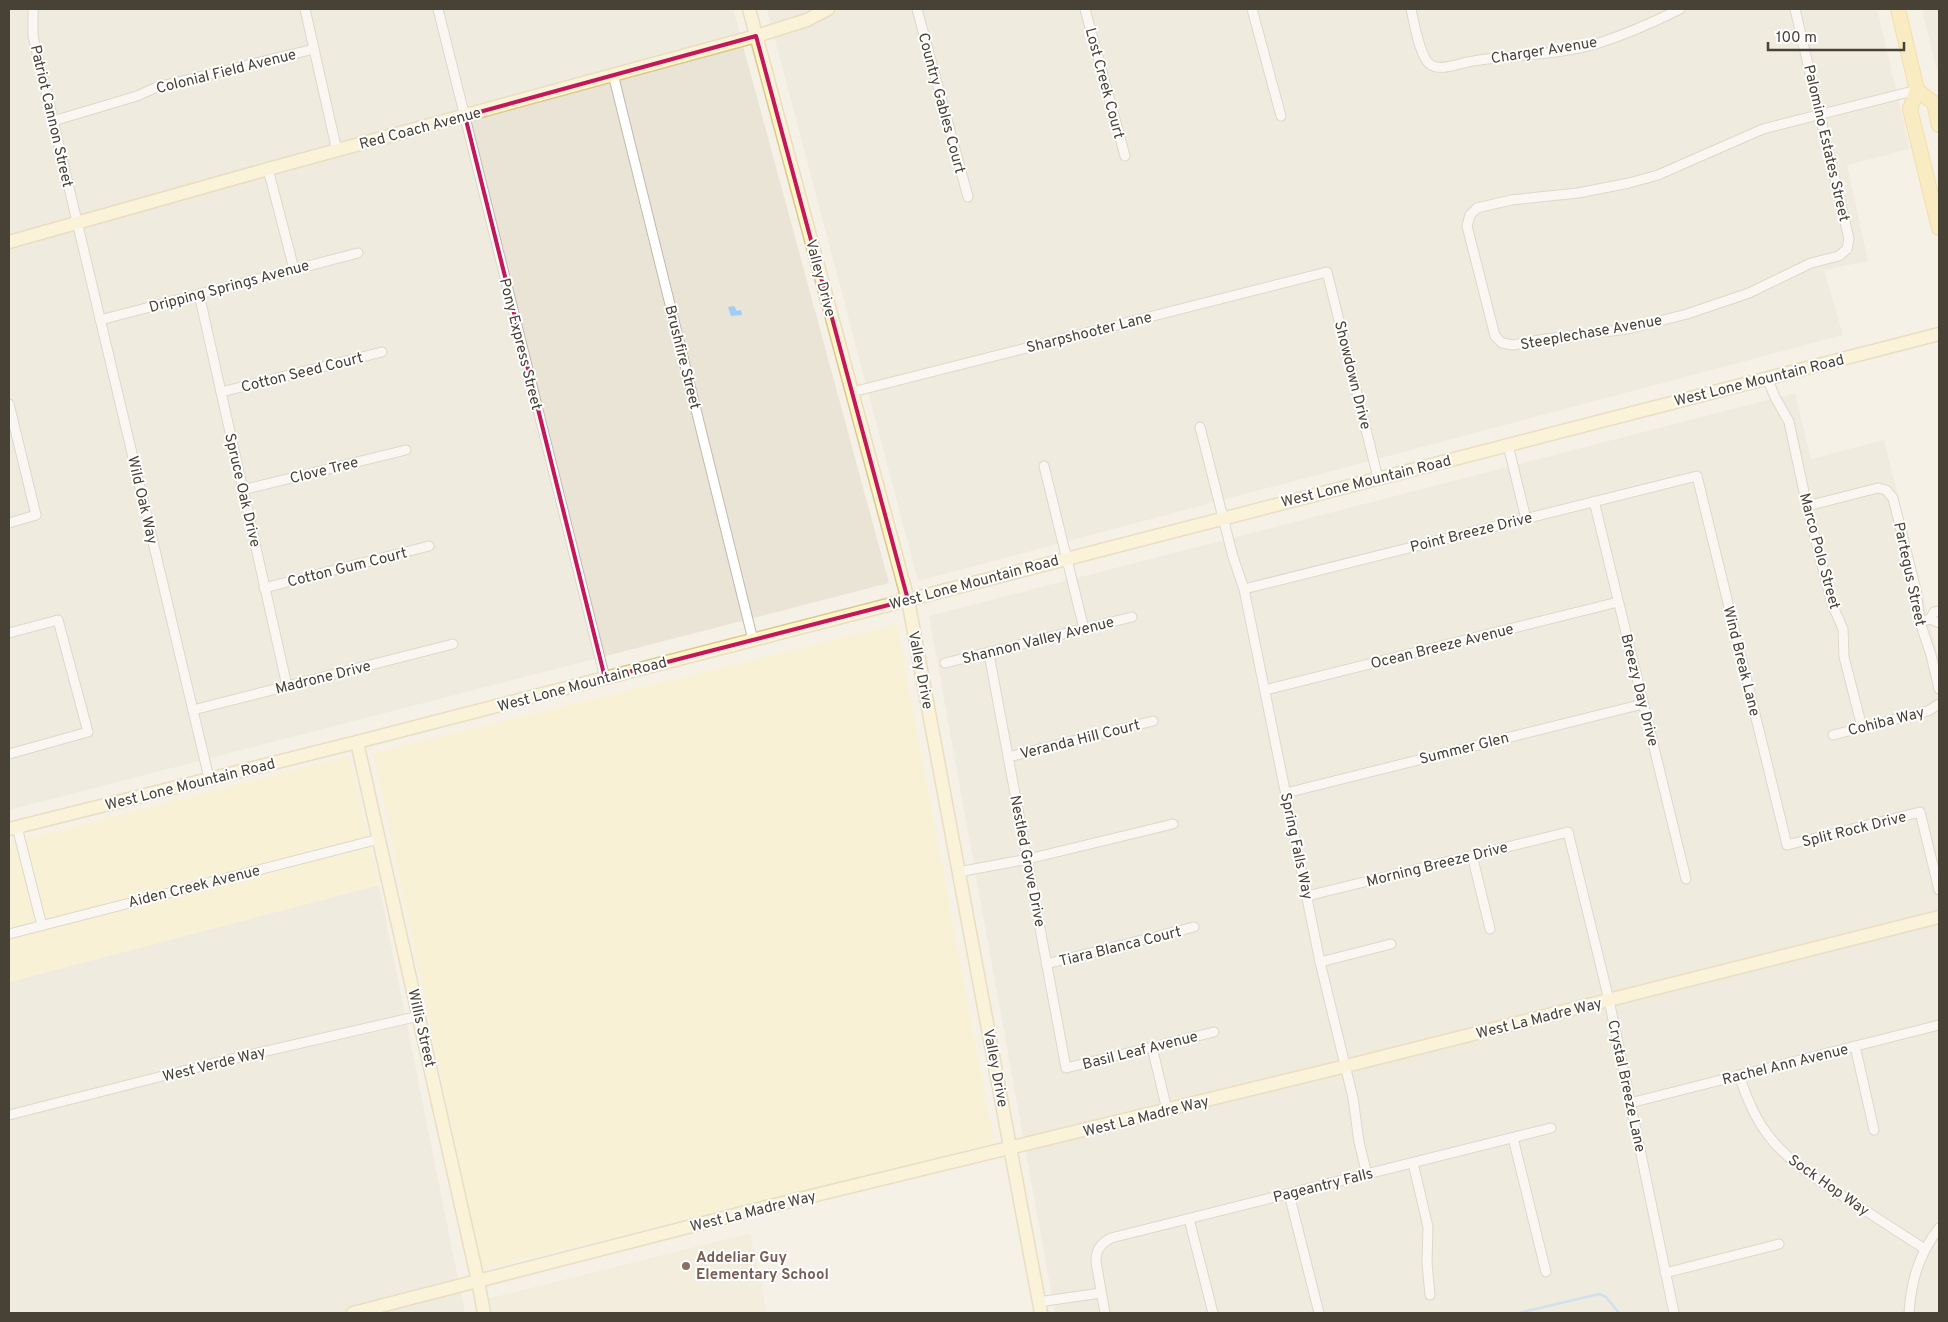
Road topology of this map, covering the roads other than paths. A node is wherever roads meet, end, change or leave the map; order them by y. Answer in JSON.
{"nodes":[{"id":1,"x":33,"y":9,"type":"edge"},
{"id":2,"x":306,"y":9,"type":"edge"},
{"id":3,"x":438,"y":9,"type":"edge"},
{"id":4,"x":749,"y":9,"type":"edge"},
{"id":5,"x":828,"y":9,"type":"edge"},
{"id":6,"x":917,"y":9,"type":"edge"},
{"id":7,"x":1085,"y":9,"type":"edge"},
{"id":8,"x":1252,"y":9,"type":"edge"},
{"id":9,"x":1411,"y":9,"type":"edge"},
{"id":10,"x":1680,"y":9,"type":"edge"},
{"id":11,"x":1795,"y":9,"type":"edge"},
{"id":12,"x":1898,"y":9,"type":"edge"},
{"id":13,"x":756,"y":36,"type":"junction"},
{"id":14,"x":314,"y":49,"type":"junction"},
{"id":15,"x":613,"y":74,"type":"junction"},
{"id":16,"x":1916,"y":90,"type":"junction"},
{"id":17,"x":1820,"y":113,"type":"junction"},
{"id":18,"x":465,"y":116,"type":"junction"},
{"id":19,"x":1281,"y":116,"type":"dead end"},
{"id":20,"x":53,"y":122,"type":"junction"},
{"id":21,"x":1939,"y":125,"type":"edge"},
{"id":22,"x":336,"y":151,"type":"junction"},
{"id":23,"x":1125,"y":156,"type":"dead end"},
{"id":24,"x":268,"y":169,"type":"junction"},
{"id":25,"x":968,"y":197,"type":"dead end"},
{"id":26,"x":77,"y":223,"type":"junction"},
{"id":27,"x":1939,"y":228,"type":"edge"},
{"id":28,"x":9,"y":242,"type":"edge"},
{"id":29,"x":1847,"y":249,"type":"joint"},
{"id":30,"x":358,"y":253,"type":"dead end"},
{"id":31,"x":294,"y":269,"type":"junction"},
{"id":32,"x":1327,"y":272,"type":"joint"},
{"id":33,"x":198,"y":294,"type":"junction"},
{"id":34,"x":100,"y":320,"type":"junction"},
{"id":35,"x":1939,"y":334,"type":"edge"},
{"id":36,"x":382,"y":352,"type":"dead end"},
{"id":37,"x":1767,"y":378,"type":"junction"},
{"id":38,"x":221,"y":392,"type":"junction"},
{"id":39,"x":852,"y":392,"type":"junction"},
{"id":40,"x":9,"y":404,"type":"edge"},
{"id":41,"x":1200,"y":427,"type":"dead end"},
{"id":42,"x":1508,"y":445,"type":"junction"},
{"id":43,"x":406,"y":450,"type":"dead end"},
{"id":44,"x":1044,"y":466,"type":"dead end"},
{"id":45,"x":1697,"y":476,"type":"joint"},
{"id":46,"x":1378,"y":478,"type":"junction"},
{"id":47,"x":242,"y":490,"type":"junction"},
{"id":48,"x":1594,"y":501,"type":"junction"},
{"id":49,"x":1807,"y":506,"type":"junction"},
{"id":50,"x":1223,"y":518,"type":"junction"},
{"id":51,"x":1526,"y":518,"type":"junction"},
{"id":52,"x":9,"y":523,"type":"edge"},
{"id":53,"x":429,"y":546,"type":"dead end"},
{"id":54,"x":1067,"y":558,"type":"junction"},
{"id":55,"x":264,"y":588,"type":"junction"},
{"id":56,"x":1244,"y":589,"type":"junction"},
{"id":57,"x":908,"y":600,"type":"junction"},
{"id":58,"x":1618,"y":602,"type":"junction"},
{"id":59,"x":1939,"y":611,"type":"edge"},
{"id":60,"x":1132,"y":617,"type":"dead end"},
{"id":61,"x":1930,"y":619,"type":"junction"},
{"id":62,"x":1920,"y":622,"type":"junction"},
{"id":63,"x":1939,"y":623,"type":"edge"},
{"id":64,"x":1084,"y":629,"type":"junction"},
{"id":65,"x":9,"y":633,"type":"edge"},
{"id":66,"x":753,"y":640,"type":"junction"},
{"id":67,"x":453,"y":644,"type":"dead end"},
{"id":68,"x":989,"y":654,"type":"junction"},
{"id":69,"x":945,"y":663,"type":"dead end"},
{"id":70,"x":605,"y":678,"type":"junction"},
{"id":71,"x":287,"y":686,"type":"junction"},
{"id":72,"x":1939,"y":689,"type":"edge"},
{"id":73,"x":1265,"y":690,"type":"junction"},
{"id":74,"x":1643,"y":704,"type":"junction"},
{"id":75,"x":1939,"y":705,"type":"edge"},
{"id":76,"x":193,"y":710,"type":"junction"},
{"id":77,"x":1153,"y":721,"type":"dead end"},
{"id":78,"x":1862,"y":727,"type":"junction"},
{"id":79,"x":1833,"y":734,"type":"dead end"},
{"id":80,"x":357,"y":742,"type":"junction"},
{"id":81,"x":9,"y":754,"type":"edge"},
{"id":82,"x":1008,"y":757,"type":"junction"},
{"id":83,"x":209,"y":778,"type":"junction"},
{"id":84,"x":1286,"y":793,"type":"junction"},
{"id":85,"x":1173,"y":824,"type":"dead end"},
{"id":86,"x":13,"y":828,"type":"edge"},
{"id":87,"x":1568,"y":832,"type":"joint"},
{"id":88,"x":379,"y":839,"type":"junction"},
{"id":89,"x":1787,"y":845,"type":"joint"},
{"id":90,"x":1472,"y":854,"type":"junction"},
{"id":91,"x":1028,"y":859,"type":"junction"},
{"id":92,"x":958,"y":872,"type":"junction"},
{"id":93,"x":1686,"y":879,"type":"dead end"},
{"id":94,"x":1939,"y":890,"type":"edge"},
{"id":95,"x":1307,"y":896,"type":"junction"},
{"id":96,"x":1939,"y":917,"type":"edge"},
{"id":97,"x":42,"y":926,"type":"junction"},
{"id":98,"x":1194,"y":928,"type":"dead end"},
{"id":99,"x":1490,"y":929,"type":"dead end"},
{"id":100,"x":9,"y":934,"type":"edge"},
{"id":101,"x":1390,"y":944,"type":"dead end"},
{"id":102,"x":1320,"y":962,"type":"junction"},
{"id":103,"x":1046,"y":964,"type":"junction"},
{"id":104,"x":1609,"y":1000,"type":"junction"},
{"id":105,"x":419,"y":1016,"type":"junction"},
{"id":106,"x":1939,"y":1025,"type":"edge"},
{"id":107,"x":1214,"y":1032,"type":"dead end"},
{"id":108,"x":1855,"y":1046,"type":"junction"},
{"id":109,"x":1152,"y":1047,"type":"junction"},
{"id":110,"x":1346,"y":1066,"type":"junction"},
{"id":111,"x":1066,"y":1068,"type":"joint"},
{"id":112,"x":1739,"y":1075,"type":"junction"},
{"id":113,"x":1630,"y":1103,"type":"junction"},
{"id":114,"x":1167,"y":1110,"type":"junction"},
{"id":115,"x":9,"y":1115,"type":"edge"},
{"id":116,"x":1551,"y":1128,"type":"dead end"},
{"id":117,"x":1874,"y":1130,"type":"dead end"},
{"id":118,"x":1513,"y":1138,"type":"junction"},
{"id":119,"x":1011,"y":1149,"type":"junction"},
{"id":120,"x":1413,"y":1163,"type":"junction"},
{"id":121,"x":1367,"y":1175,"type":"junction"},
{"id":122,"x":1289,"y":1194,"type":"junction"},
{"id":123,"x":1189,"y":1219,"type":"junction"},
{"id":124,"x":1939,"y":1228,"type":"edge"},
{"id":125,"x":1779,"y":1244,"type":"dead end"},
{"id":126,"x":1925,"y":1249,"type":"junction"},
{"id":127,"x":1546,"y":1272,"type":"dead end"},
{"id":128,"x":1665,"y":1272,"type":"junction"},
{"id":129,"x":478,"y":1281,"type":"junction"},
{"id":130,"x":1101,"y":1293,"type":"junction"},
{"id":131,"x":1430,"y":1295,"type":"dead end"},
{"id":132,"x":1040,"y":1308,"type":"edge"},
{"id":133,"x":353,"y":1313,"type":"edge"},
{"id":134,"x":484,"y":1313,"type":"edge"},
{"id":135,"x":1105,"y":1313,"type":"edge"},
{"id":136,"x":1213,"y":1313,"type":"edge"},
{"id":137,"x":1319,"y":1313,"type":"edge"},
{"id":138,"x":1674,"y":1313,"type":"edge"},
{"id":139,"x":1909,"y":1313,"type":"edge"}],
"edges":[{"from":1,"to":20,"type":"street","name":"Patriot Cannon Street"},
{"from":2,"to":14,"type":"street"},
{"from":3,"to":18,"type":"street","name":"Pony Express Street"},
{"from":4,"to":13,"type":"street","name":"Valley Drive"},
{"from":5,"to":13,"type":"street","name":"Red Coach Avenue"},
{"from":6,"to":25,"type":"street","name":"Country Gables Court"},
{"from":7,"to":23,"type":"street","name":"Lost Creek Court"},
{"from":8,"to":19,"type":"street"},
{"from":9,"to":10,"type":"street","name":"Charger Avenue"},
{"from":11,"to":17,"type":"street","name":"Palomino Estates Street"},
{"from":12,"to":16,"type":"main road"},
{"from":13,"to":15,"type":"street","name":"Red Coach Avenue"},
{"from":13,"to":39,"type":"street","name":"Valley Drive"},
{"from":14,"to":20,"type":"street","name":"Colonial Field Avenue"},
{"from":14,"to":22,"type":"street"},
{"from":15,"to":18,"type":"street","name":"Red Coach Avenue"},
{"from":15,"to":66,"type":"street","name":"Brushfire Street"},
{"from":16,"to":17,"type":"street"},
{"from":16,"to":21,"type":"main road"},
{"from":16,"to":27,"type":"main road"},
{"from":17,"to":29,"type":"street","name":"Palomino Estates Street"},
{"from":17,"to":29,"type":"street","name":"Steeplechase Avenue"},
{"from":18,"to":22,"type":"street","name":"Red Coach Avenue"},
{"from":18,"to":70,"type":"street","name":"Pony Express Street"},
{"from":20,"to":26,"type":"street","name":"Patriot Cannon Street"},
{"from":22,"to":24,"type":"street","name":"Red Coach Avenue"},
{"from":24,"to":26,"type":"street","name":"Red Coach Avenue"},
{"from":24,"to":31,"type":"street"},
{"from":26,"to":28,"type":"street","name":"Red Coach Avenue"},
{"from":26,"to":34,"type":"street","name":"Wild Oak Way"},
{"from":30,"to":31,"type":"street","name":"Dripping Springs Avenue"},
{"from":31,"to":33,"type":"street","name":"Dripping Springs Avenue"},
{"from":32,"to":39,"type":"street","name":"Sharpshooter Lane"},
{"from":32,"to":46,"type":"street","name":"Showdown Drive"},
{"from":33,"to":34,"type":"street","name":"Dripping Springs Avenue"},
{"from":33,"to":38,"type":"street","name":"Spruce Oak Drive"},
{"from":34,"to":76,"type":"street","name":"Wild Oak Way"},
{"from":35,"to":37,"type":"street","name":"West Lone Mountain Road"},
{"from":36,"to":38,"type":"street","name":"Cotton Seed Court"},
{"from":37,"to":42,"type":"street","name":"West Lone Mountain Road"},
{"from":37,"to":49,"type":"street","name":"Marco Polo Street"},
{"from":38,"to":47,"type":"street","name":"Spruce Oak Drive"},
{"from":39,"to":57,"type":"street","name":"Valley Drive"},
{"from":40,"to":52,"type":"street"},
{"from":41,"to":50,"type":"street","name":"Spring Falls Way"},
{"from":42,"to":46,"type":"street","name":"West Lone Mountain Road"},
{"from":42,"to":51,"type":"street"},
{"from":43,"to":47,"type":"street","name":"Clove Tree"},
{"from":44,"to":54,"type":"street"},
{"from":45,"to":48,"type":"street","name":"Point Breeze Drive"},
{"from":45,"to":89,"type":"street","name":"Wind Break Lane"},
{"from":46,"to":50,"type":"street","name":"West Lone Mountain Road"},
{"from":47,"to":55,"type":"street","name":"Spruce Oak Drive"},
{"from":48,"to":51,"type":"street","name":"Point Breeze Drive"},
{"from":48,"to":58,"type":"street","name":"Breezy Day Drive"},
{"from":49,"to":62,"type":"street","name":"Partegus Street"},
{"from":49,"to":78,"type":"street","name":"Marco Polo Street"},
{"from":50,"to":54,"type":"street","name":"West Lone Mountain Road"},
{"from":50,"to":56,"type":"street","name":"Spring Falls Way"},
{"from":51,"to":56,"type":"street","name":"Point Breeze Drive"},
{"from":53,"to":55,"type":"street","name":"Cotton Gum Court"},
{"from":54,"to":57,"type":"street","name":"West Lone Mountain Road"},
{"from":54,"to":64,"type":"street"},
{"from":55,"to":71,"type":"street","name":"Spruce Oak Drive"},
{"from":56,"to":73,"type":"street","name":"Spring Falls Way"},
{"from":57,"to":66,"type":"street","name":"West Lone Mountain Road"},
{"from":57,"to":92,"type":"street","name":"Valley Drive"},
{"from":58,"to":73,"type":"street","name":"Ocean Breeze Avenue"},
{"from":58,"to":74,"type":"street","name":"Breezy Day Drive"},
{"from":59,"to":61,"type":"street"},
{"from":60,"to":64,"type":"street","name":"Shannon Valley Avenue"},
{"from":61,"to":62,"type":"street"},
{"from":61,"to":63,"type":"street"},
{"from":62,"to":72,"type":"street","name":"Partegus Street"},
{"from":64,"to":68,"type":"street","name":"Shannon Valley Avenue"},
{"from":65,"to":81,"type":"street"},
{"from":66,"to":70,"type":"street","name":"West Lone Mountain Road"},
{"from":67,"to":71,"type":"street","name":"Madrone Drive"},
{"from":68,"to":69,"type":"street","name":"Shannon Valley Avenue"},
{"from":68,"to":82,"type":"street","name":"Nestled Grove Drive"},
{"from":70,"to":80,"type":"street","name":"West Lone Mountain Road"},
{"from":71,"to":76,"type":"street","name":"Madrone Drive"},
{"from":73,"to":84,"type":"street","name":"Spring Falls Way"},
{"from":74,"to":84,"type":"street","name":"Summer Glen"},
{"from":74,"to":93,"type":"street","name":"Breezy Day Drive"},
{"from":75,"to":78,"type":"street","name":"Cohiba Way"},
{"from":76,"to":83,"type":"street","name":"Wild Oak Way"},
{"from":77,"to":82,"type":"street","name":"Veranda Hill Court"},
{"from":78,"to":79,"type":"street","name":"Cohiba Way"},
{"from":80,"to":83,"type":"street","name":"West Lone Mountain Road"},
{"from":80,"to":88,"type":"street","name":"Willis Street"},
{"from":82,"to":91,"type":"street","name":"Nestled Grove Drive"},
{"from":83,"to":86,"type":"street","name":"West Lone Mountain Road"},
{"from":84,"to":95,"type":"street","name":"Spring Falls Way"},
{"from":85,"to":91,"type":"street"},
{"from":86,"to":97,"type":"street"},
{"from":87,"to":90,"type":"street","name":"Morning Breeze Drive"},
{"from":87,"to":104,"type":"street","name":"Crystal Breeze Lane"},
{"from":88,"to":97,"type":"street","name":"Aiden Creek Avenue"},
{"from":88,"to":105,"type":"street","name":"Willis Street"},
{"from":89,"to":94,"type":"street","name":"Split Rock Drive"},
{"from":90,"to":95,"type":"street","name":"Morning Breeze Drive"},
{"from":90,"to":99,"type":"street"},
{"from":91,"to":92,"type":"street"},
{"from":91,"to":103,"type":"street","name":"Nestled Grove Drive"},
{"from":92,"to":119,"type":"street","name":"Valley Drive"},
{"from":95,"to":102,"type":"street","name":"Spring Falls Way"},
{"from":96,"to":104,"type":"street","name":"West La Madre Way"},
{"from":97,"to":100,"type":"street","name":"Aiden Creek Avenue"},
{"from":98,"to":103,"type":"street","name":"Tiara Blanca Court"},
{"from":101,"to":102,"type":"street"},
{"from":102,"to":110,"type":"street","name":"Spring Falls Way"},
{"from":103,"to":111,"type":"street","name":"Nestled Grove Drive"},
{"from":104,"to":110,"type":"street","name":"West La Madre Way"},
{"from":104,"to":113,"type":"street","name":"Crystal Breeze Lane"},
{"from":105,"to":115,"type":"street","name":"West Verde Way"},
{"from":105,"to":129,"type":"street","name":"Willis Street"},
{"from":106,"to":108,"type":"street","name":"Rachel Ann Avenue"},
{"from":107,"to":109,"type":"street","name":"Basil Leaf Avenue"},
{"from":108,"to":112,"type":"street","name":"Rachel Ann Avenue"},
{"from":108,"to":117,"type":"street"},
{"from":109,"to":111,"type":"street","name":"Basil Leaf Avenue"},
{"from":109,"to":114,"type":"street"},
{"from":110,"to":114,"type":"street","name":"West La Madre Way"},
{"from":110,"to":121,"type":"street","name":"Spring Falls Way"},
{"from":112,"to":113,"type":"street","name":"Rachel Ann Avenue"},
{"from":112,"to":126,"type":"street","name":"Sock Hop Way"},
{"from":113,"to":128,"type":"street","name":"Crystal Breeze Lane"},
{"from":114,"to":119,"type":"street","name":"West La Madre Way"},
{"from":116,"to":118,"type":"street","name":"Pageantry Falls"},
{"from":118,"to":120,"type":"street","name":"Pageantry Falls"},
{"from":118,"to":127,"type":"street"},
{"from":119,"to":129,"type":"street","name":"West La Madre Way"},
{"from":119,"to":132,"type":"street","name":"Valley Drive"},
{"from":120,"to":121,"type":"street","name":"Pageantry Falls"},
{"from":120,"to":131,"type":"street"},
{"from":121,"to":122,"type":"street","name":"Pageantry Falls"},
{"from":122,"to":123,"type":"street","name":"Pageantry Falls"},
{"from":122,"to":137,"type":"street"},
{"from":123,"to":130,"type":"street","name":"Pageantry Falls"},
{"from":123,"to":136,"type":"street"},
{"from":124,"to":126,"type":"street"},
{"from":125,"to":128,"type":"street"},
{"from":126,"to":139,"type":"street"},
{"from":128,"to":138,"type":"street","name":"Crystal Breeze Lane"},
{"from":129,"to":133,"type":"street","name":"West La Madre Way"},
{"from":129,"to":134,"type":"street","name":"Willis Street"},
{"from":130,"to":132,"type":"street"},
{"from":130,"to":135,"type":"street"}]}
